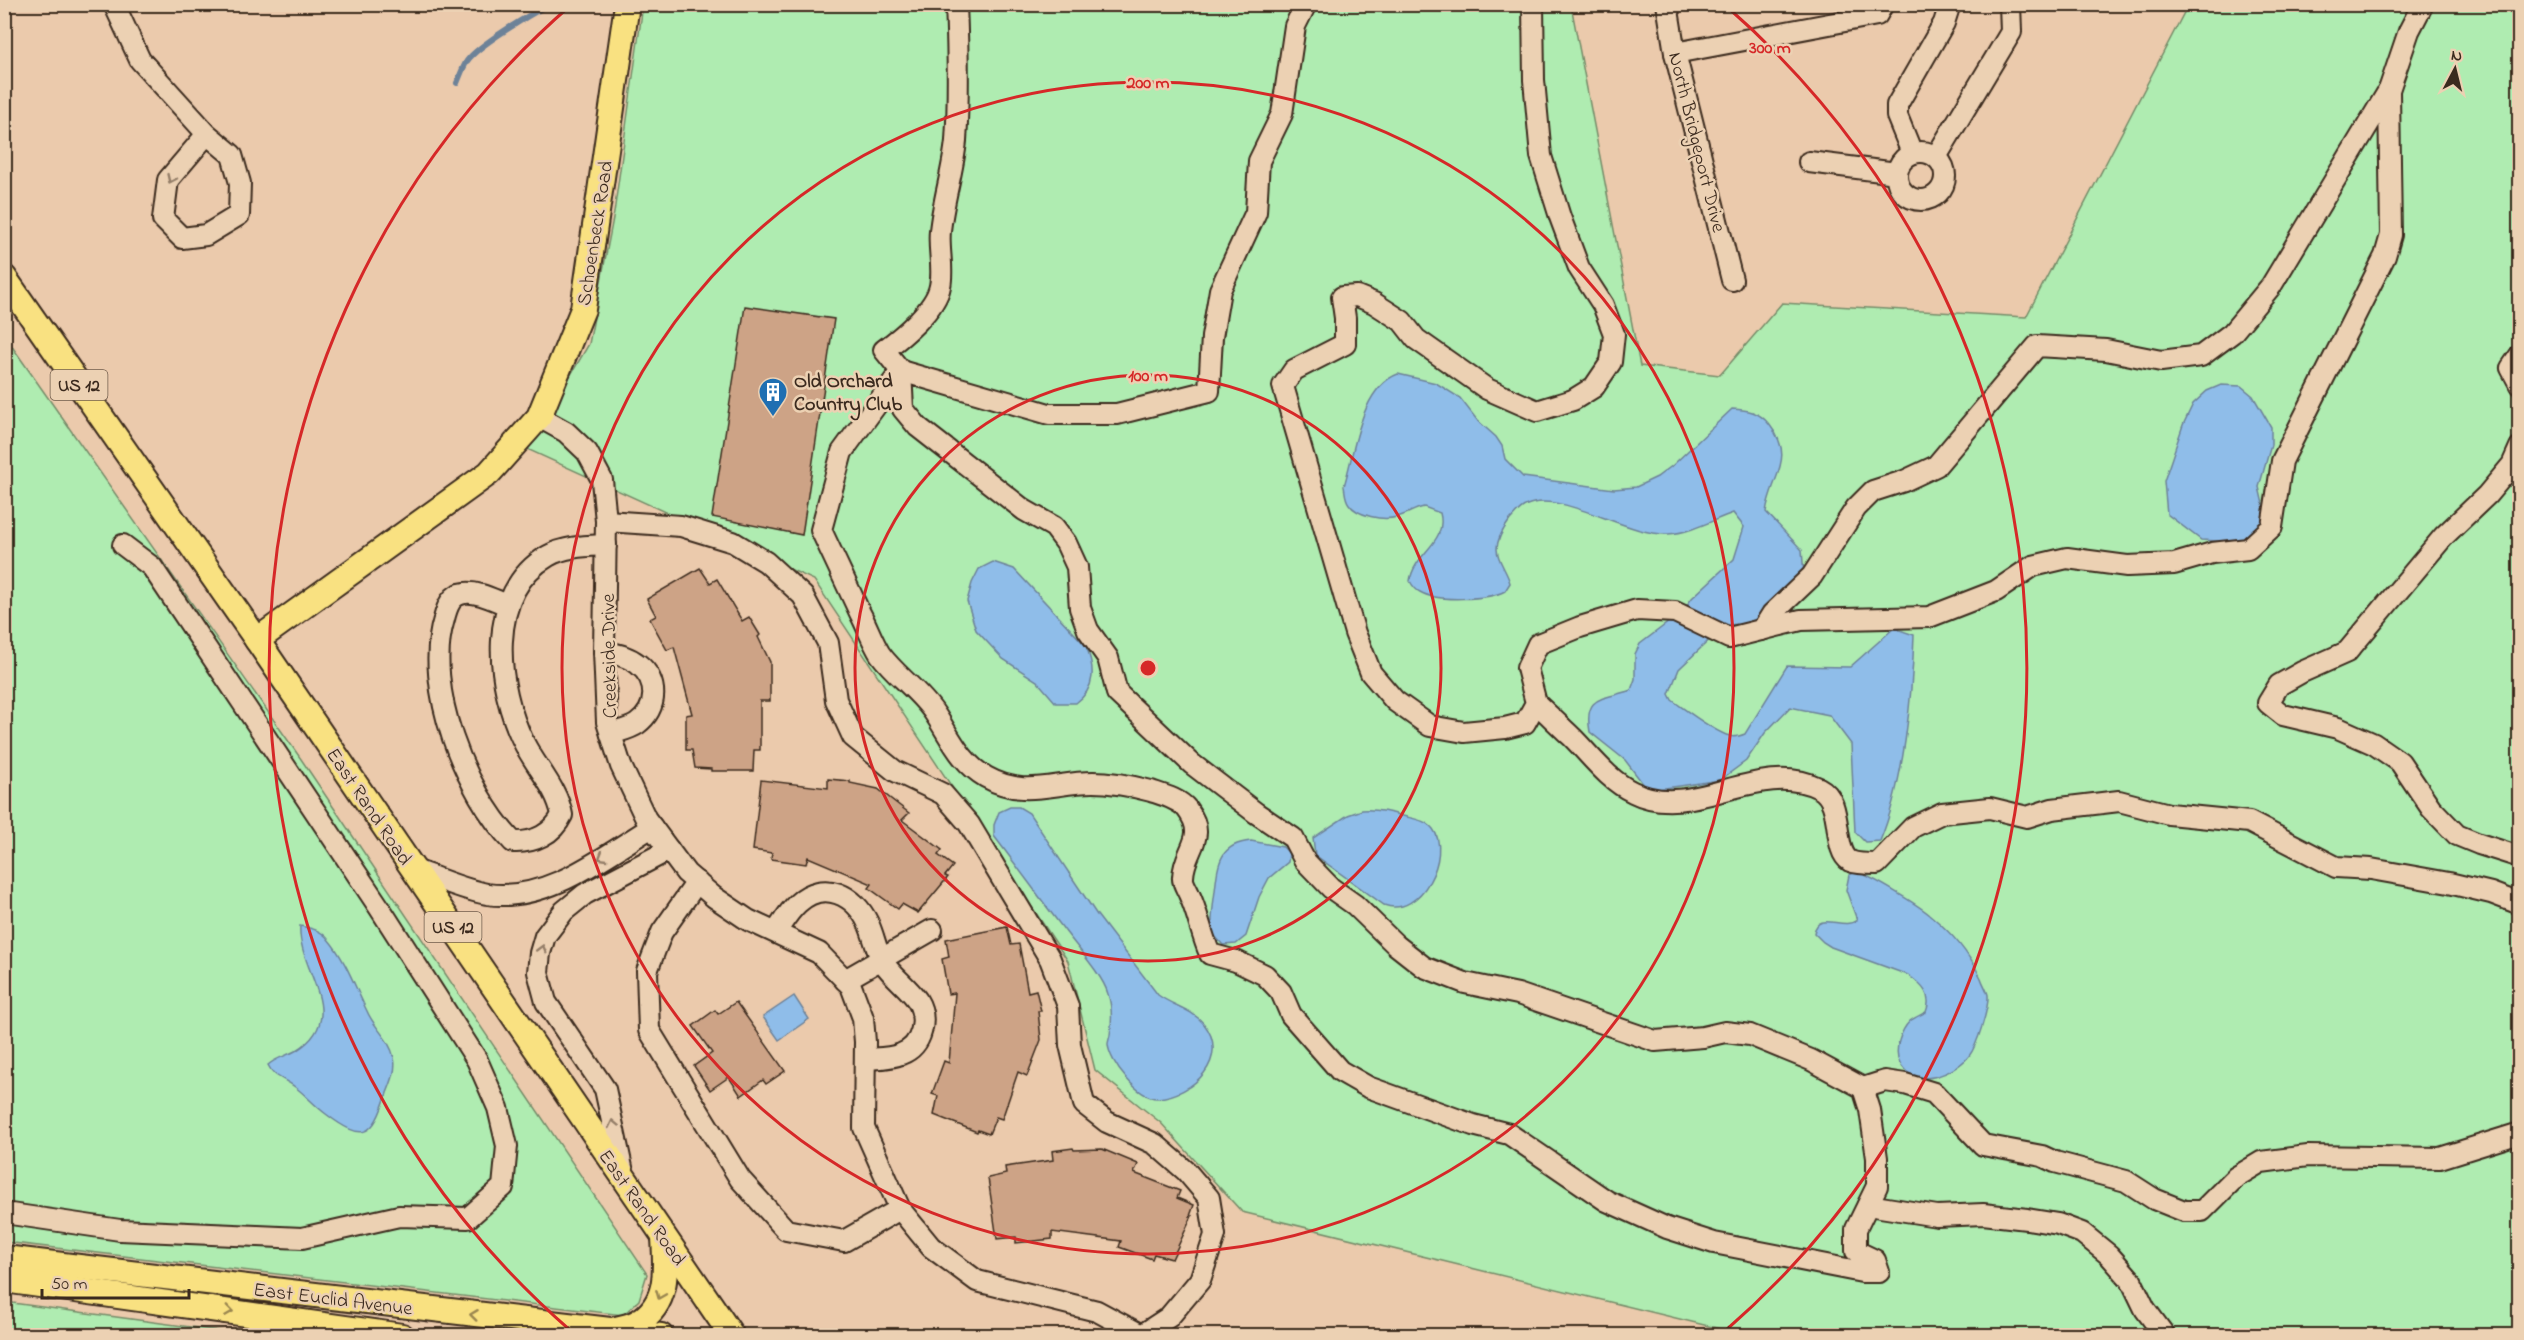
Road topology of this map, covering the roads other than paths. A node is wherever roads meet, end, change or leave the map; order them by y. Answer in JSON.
{"nodes":[{"id":1,"x":114,"y":4,"type":"edge"},
{"id":2,"x":627,"y":4,"type":"edge"},
{"id":3,"x":956,"y":4,"type":"edge"},
{"id":4,"x":1306,"y":4,"type":"edge"},
{"id":5,"x":1533,"y":4,"type":"edge"},
{"id":6,"x":1667,"y":4,"type":"edge"},
{"id":7,"x":1883,"y":4,"type":"edge"},
{"id":8,"x":1950,"y":4,"type":"edge"},
{"id":9,"x":2010,"y":4,"type":"edge"},
{"id":10,"x":2423,"y":4,"type":"edge"},
{"id":11,"x":1675,"y":53,"type":"junction"},
{"id":12,"x":2389,"y":90,"type":"junction"},
{"id":13,"x":207,"y":134,"type":"junction"},
{"id":14,"x":1912,"y":153,"type":"junction"},
{"id":15,"x":1935,"y":157,"type":"junction"},
{"id":16,"x":1809,"y":162,"type":"dead end"},
{"id":17,"x":1897,"y":173,"type":"junction"},
{"id":18,"x":4,"y":278,"type":"edge"},
{"id":19,"x":1732,"y":280,"type":"dead end"},
{"id":20,"x":2520,"y":355,"type":"edge"},
{"id":21,"x":901,"y":371,"type":"junction"},
{"id":22,"x":2520,"y":385,"type":"edge"},
{"id":23,"x":539,"y":417,"type":"junction"},
{"id":24,"x":2520,"y":447,"type":"edge"},
{"id":25,"x":606,"y":521,"type":"junction"},
{"id":26,"x":123,"y":545,"type":"dead end"},
{"id":27,"x":606,"y":545,"type":"junction"},
{"id":28,"x":508,"y":605,"type":"junction"},
{"id":29,"x":1762,"y":630,"type":"junction"},
{"id":30,"x":257,"y":640,"type":"junction"},
{"id":31,"x":604,"y":651,"type":"junction"},
{"id":32,"x":1536,"y":703,"type":"junction"},
{"id":33,"x":611,"y":734,"type":"junction"},
{"id":34,"x":652,"y":827,"type":"junction"},
{"id":35,"x":669,"y":850,"type":"junction"},
{"id":36,"x":2520,"y":857,"type":"edge"},
{"id":37,"x":413,"y":869,"type":"junction"},
{"id":38,"x":697,"y":882,"type":"junction"},
{"id":39,"x":2520,"y":904,"type":"edge"},
{"id":40,"x":932,"y":930,"type":"dead end"},
{"id":41,"x":776,"y":933,"type":"junction"},
{"id":42,"x":881,"y":960,"type":"junction"},
{"id":43,"x":845,"y":980,"type":"junction"},
{"id":44,"x":865,"y":1059,"type":"junction"},
{"id":45,"x":1863,"y":1088,"type":"junction"},
{"id":46,"x":2520,"y":1133,"type":"edge"},
{"id":47,"x":625,"y":1181,"type":"junction"},
{"id":48,"x":1868,"y":1205,"type":"junction"},
{"id":49,"x":900,"y":1209,"type":"junction"},
{"id":50,"x":4,"y":1213,"type":"edge"},
{"id":51,"x":664,"y":1238,"type":"junction"},
{"id":52,"x":4,"y":1258,"type":"edge"},
{"id":53,"x":4,"y":1280,"type":"edge"},
{"id":54,"x":612,"y":1330,"type":"junction"},
{"id":55,"x":402,"y":1335,"type":"edge"},
{"id":56,"x":662,"y":1335,"type":"edge"},
{"id":57,"x":732,"y":1335,"type":"edge"},
{"id":58,"x":1138,"y":1335,"type":"edge"},
{"id":59,"x":2165,"y":1335,"type":"edge"}],
"edges":[{"from":1,"to":13,"type":"street"},
{"from":2,"to":23,"type":"main road","name":"Schoenbeck Road"},
{"from":3,"to":21,"type":"street"},
{"from":4,"to":21,"type":"street"},
{"from":5,"to":32,"type":"street"},
{"from":6,"to":11,"type":"street","name":"North Bridgeport Drive"},
{"from":7,"to":11,"type":"street"},
{"from":8,"to":14,"type":"street"},
{"from":9,"to":15,"type":"street"},
{"from":10,"to":12,"type":"street"},
{"from":11,"to":19,"type":"street","name":"North Bridgeport Drive"},
{"from":12,"to":29,"type":"street"},
{"from":12,"to":29,"type":"street"},
{"from":13,"to":13,"type":"street","one_way":true},
{"from":14,"to":15,"type":"street"},
{"from":14,"to":17,"type":"street"},
{"from":15,"to":17,"type":"street"},
{"from":16,"to":17,"type":"street"},
{"from":18,"to":30,"type":"main road","name":"East Rand Road","number":"US 12"},
{"from":20,"to":22,"type":"street"},
{"from":21,"to":45,"type":"street"},
{"from":21,"to":48,"type":"street"},
{"from":23,"to":25,"type":"street","name":"Creekside Drive"},
{"from":23,"to":30,"type":"main road","name":"Schoenbeck Road"},
{"from":24,"to":36,"type":"street"},
{"from":25,"to":27,"type":"street","name":"Creekside Drive"},
{"from":25,"to":58,"type":"street"},
{"from":26,"to":50,"type":"street"},
{"from":27,"to":28,"type":"street"},
{"from":27,"to":31,"type":"street","name":"Creekside Drive"},
{"from":28,"to":28,"type":"street"},
{"from":29,"to":32,"type":"street"},
{"from":30,"to":37,"type":"main road","name":"East Rand Road","number":"US 12"},
{"from":31,"to":33,"type":"street","name":"Creekside Drive"},
{"from":31,"to":33,"type":"street"},
{"from":32,"to":39,"type":"street"},
{"from":33,"to":34,"type":"street","name":"Creekside Drive"},
{"from":34,"to":35,"type":"street","name":"Creekside Drive"},
{"from":34,"to":37,"type":"street","one_way":true},
{"from":35,"to":38,"type":"street","name":"Creekside Drive"},
{"from":47,"to":35,"type":"street","one_way":true},
{"from":37,"to":47,"type":"main road","name":"East Rand Road","number":"US 12"},
{"from":38,"to":41,"type":"street","name":"Creekside Drive"},
{"from":38,"to":49,"type":"street"},
{"from":40,"to":42,"type":"street"},
{"from":41,"to":42,"type":"street"},
{"from":41,"to":43,"type":"street","name":"Creekside Drive"},
{"from":42,"to":43,"type":"street"},
{"from":42,"to":44,"type":"street"},
{"from":43,"to":44,"type":"street","name":"Creekside Drive"},
{"from":44,"to":49,"type":"street","name":"Creekside Drive"},
{"from":45,"to":46,"type":"street"},
{"from":45,"to":48,"type":"street"},
{"from":47,"to":51,"type":"main road","name":"East Rand Road","number":"US 12"},
{"from":48,"to":59,"type":"street"},
{"from":49,"to":58,"type":"street","name":"Creekside Drive"},
{"from":51,"to":54,"type":"main road","one_way":true},
{"from":51,"to":57,"type":"main road","name":"East Rand Road","number":"US 12"},
{"from":54,"to":52,"type":"main road","name":"East Euclid Avenue","one_way":true},
{"from":53,"to":55,"type":"main road","name":"East Euclid Avenue","one_way":true},
{"from":54,"to":56,"type":"main road","name":"East Euclid Avenue"}]}
